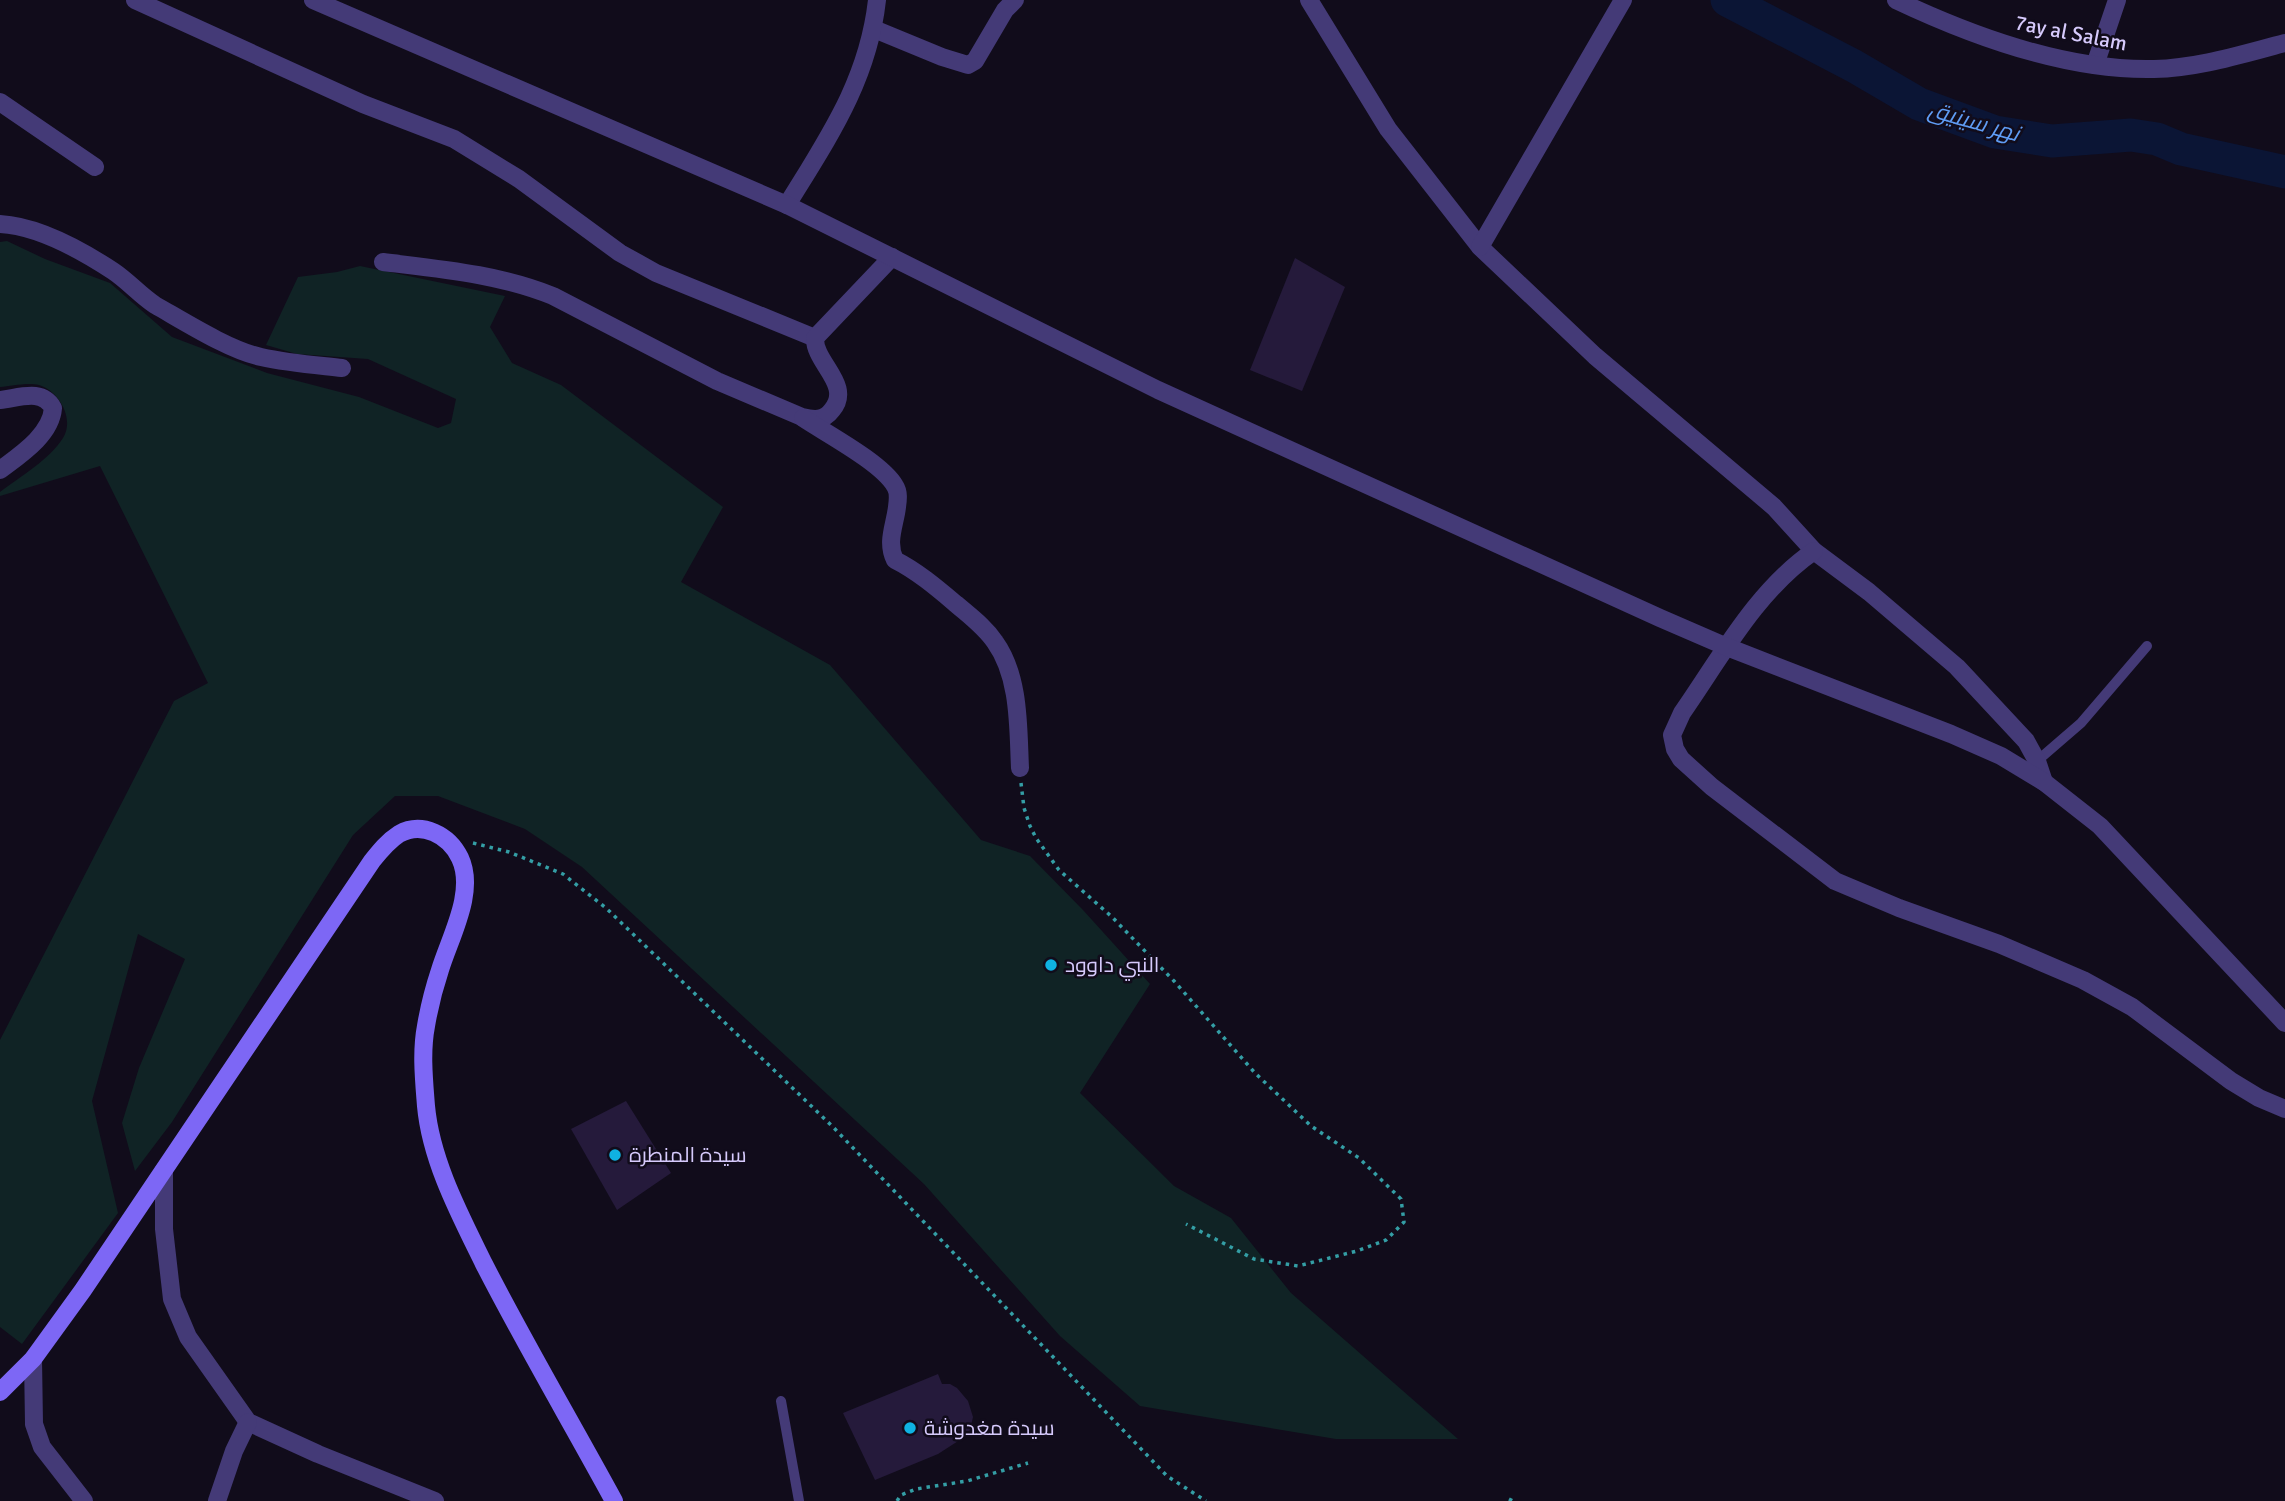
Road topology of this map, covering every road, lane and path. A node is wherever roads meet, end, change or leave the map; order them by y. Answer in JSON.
{"nodes":[{"id":1,"x":135,"y":0,"type":"edge"},
{"id":2,"x":313,"y":0,"type":"edge"},
{"id":3,"x":877,"y":0,"type":"edge"},
{"id":4,"x":1015,"y":0,"type":"edge"},
{"id":5,"x":1309,"y":0,"type":"edge"},
{"id":6,"x":1623,"y":0,"type":"edge"},
{"id":7,"x":1896,"y":0,"type":"edge"},
{"id":8,"x":2117,"y":0,"type":"edge"},
{"id":9,"x":874,"y":29,"type":"junction"},
{"id":10,"x":2285,"y":43,"type":"edge"},
{"id":11,"x":2095,"y":65,"type":"junction"},
{"id":12,"x":0,"y":102,"type":"edge"},
{"id":13,"x":95,"y":167,"type":"dead end"},
{"id":14,"x":787,"y":205,"type":"junction"},
{"id":15,"x":0,"y":224,"type":"edge"},
{"id":16,"x":1480,"y":247,"type":"junction"},
{"id":17,"x":892,"y":257,"type":"junction"},
{"id":18,"x":383,"y":262,"type":"dead end"},
{"id":19,"x":815,"y":338,"type":"junction"},
{"id":20,"x":342,"y":368,"type":"dead end"},
{"id":21,"x":0,"y":400,"type":"edge"},
{"id":22,"x":802,"y":417,"type":"junction"},
{"id":23,"x":0,"y":470,"type":"edge"},
{"id":24,"x":1814,"y":551,"type":"junction"},
{"id":25,"x":2147,"y":646,"type":"dead end"},
{"id":26,"x":1727,"y":647,"type":"junction"},
{"id":27,"x":2037,"y":761,"type":"junction"},
{"id":28,"x":1020,"y":768,"type":"joint"},
{"id":29,"x":2044,"y":782,"type":"junction"},
{"id":30,"x":442,"y":835,"type":"junction"},
{"id":31,"x":2285,"y":1023,"type":"edge"},
{"id":32,"x":2285,"y":1109,"type":"edge"},
{"id":33,"x":164,"y":1170,"type":"junction"},
{"id":34,"x":1186,"y":1224,"type":"dead end"},
{"id":35,"x":33,"y":1359,"type":"junction"},
{"id":36,"x":0,"y":1392,"type":"edge"},
{"id":37,"x":781,"y":1401,"type":"dead end"},
{"id":38,"x":248,"y":1422,"type":"junction"},
{"id":39,"x":1028,"y":1463,"type":"dead end"},
{"id":40,"x":84,"y":1501,"type":"edge"},
{"id":41,"x":217,"y":1501,"type":"edge"},
{"id":42,"x":435,"y":1501,"type":"edge"},
{"id":43,"x":614,"y":1501,"type":"edge"},
{"id":44,"x":799,"y":1501,"type":"edge"},
{"id":45,"x":897,"y":1501,"type":"edge"},
{"id":46,"x":1206,"y":1501,"type":"edge"}],
"edges":[{"from":1,"to":19,"type":"street"},
{"from":2,"to":14,"type":"street"},
{"from":3,"to":9,"type":"street"},
{"from":4,"to":9,"type":"street"},
{"from":5,"to":16,"type":"street"},
{"from":6,"to":16,"type":"street"},
{"from":7,"to":11,"type":"street","name":"7ay al Salam"},
{"from":8,"to":11,"type":"street"},
{"from":9,"to":14,"type":"street"},
{"from":10,"to":11,"type":"street","name":"7ay al Salam"},
{"from":12,"to":13,"type":"street"},
{"from":14,"to":17,"type":"street"},
{"from":15,"to":20,"type":"street"},
{"from":16,"to":24,"type":"street"},
{"from":17,"to":19,"type":"street"},
{"from":17,"to":26,"type":"street"},
{"from":18,"to":22,"type":"street"},
{"from":19,"to":22,"type":"street"},
{"from":21,"to":23,"type":"street"},
{"from":22,"to":28,"type":"street"},
{"from":24,"to":26,"type":"street"},
{"from":24,"to":27,"type":"street"},
{"from":25,"to":27,"type":"lane"},
{"from":26,"to":29,"type":"street"},
{"from":26,"to":32,"type":"street"},
{"from":27,"to":29,"type":"street"},
{"from":28,"to":34,"type":"path"},
{"from":29,"to":31,"type":"street"},
{"from":30,"to":33,"type":"main road"},
{"from":30,"to":43,"type":"main road"},
{"from":30,"to":46,"type":"path"},
{"from":33,"to":35,"type":"main road"},
{"from":33,"to":38,"type":"street"},
{"from":35,"to":36,"type":"main road"},
{"from":35,"to":40,"type":"street"},
{"from":37,"to":44,"type":"lane"},
{"from":38,"to":41,"type":"street"},
{"from":38,"to":42,"type":"street"},
{"from":39,"to":45,"type":"path"}]}
